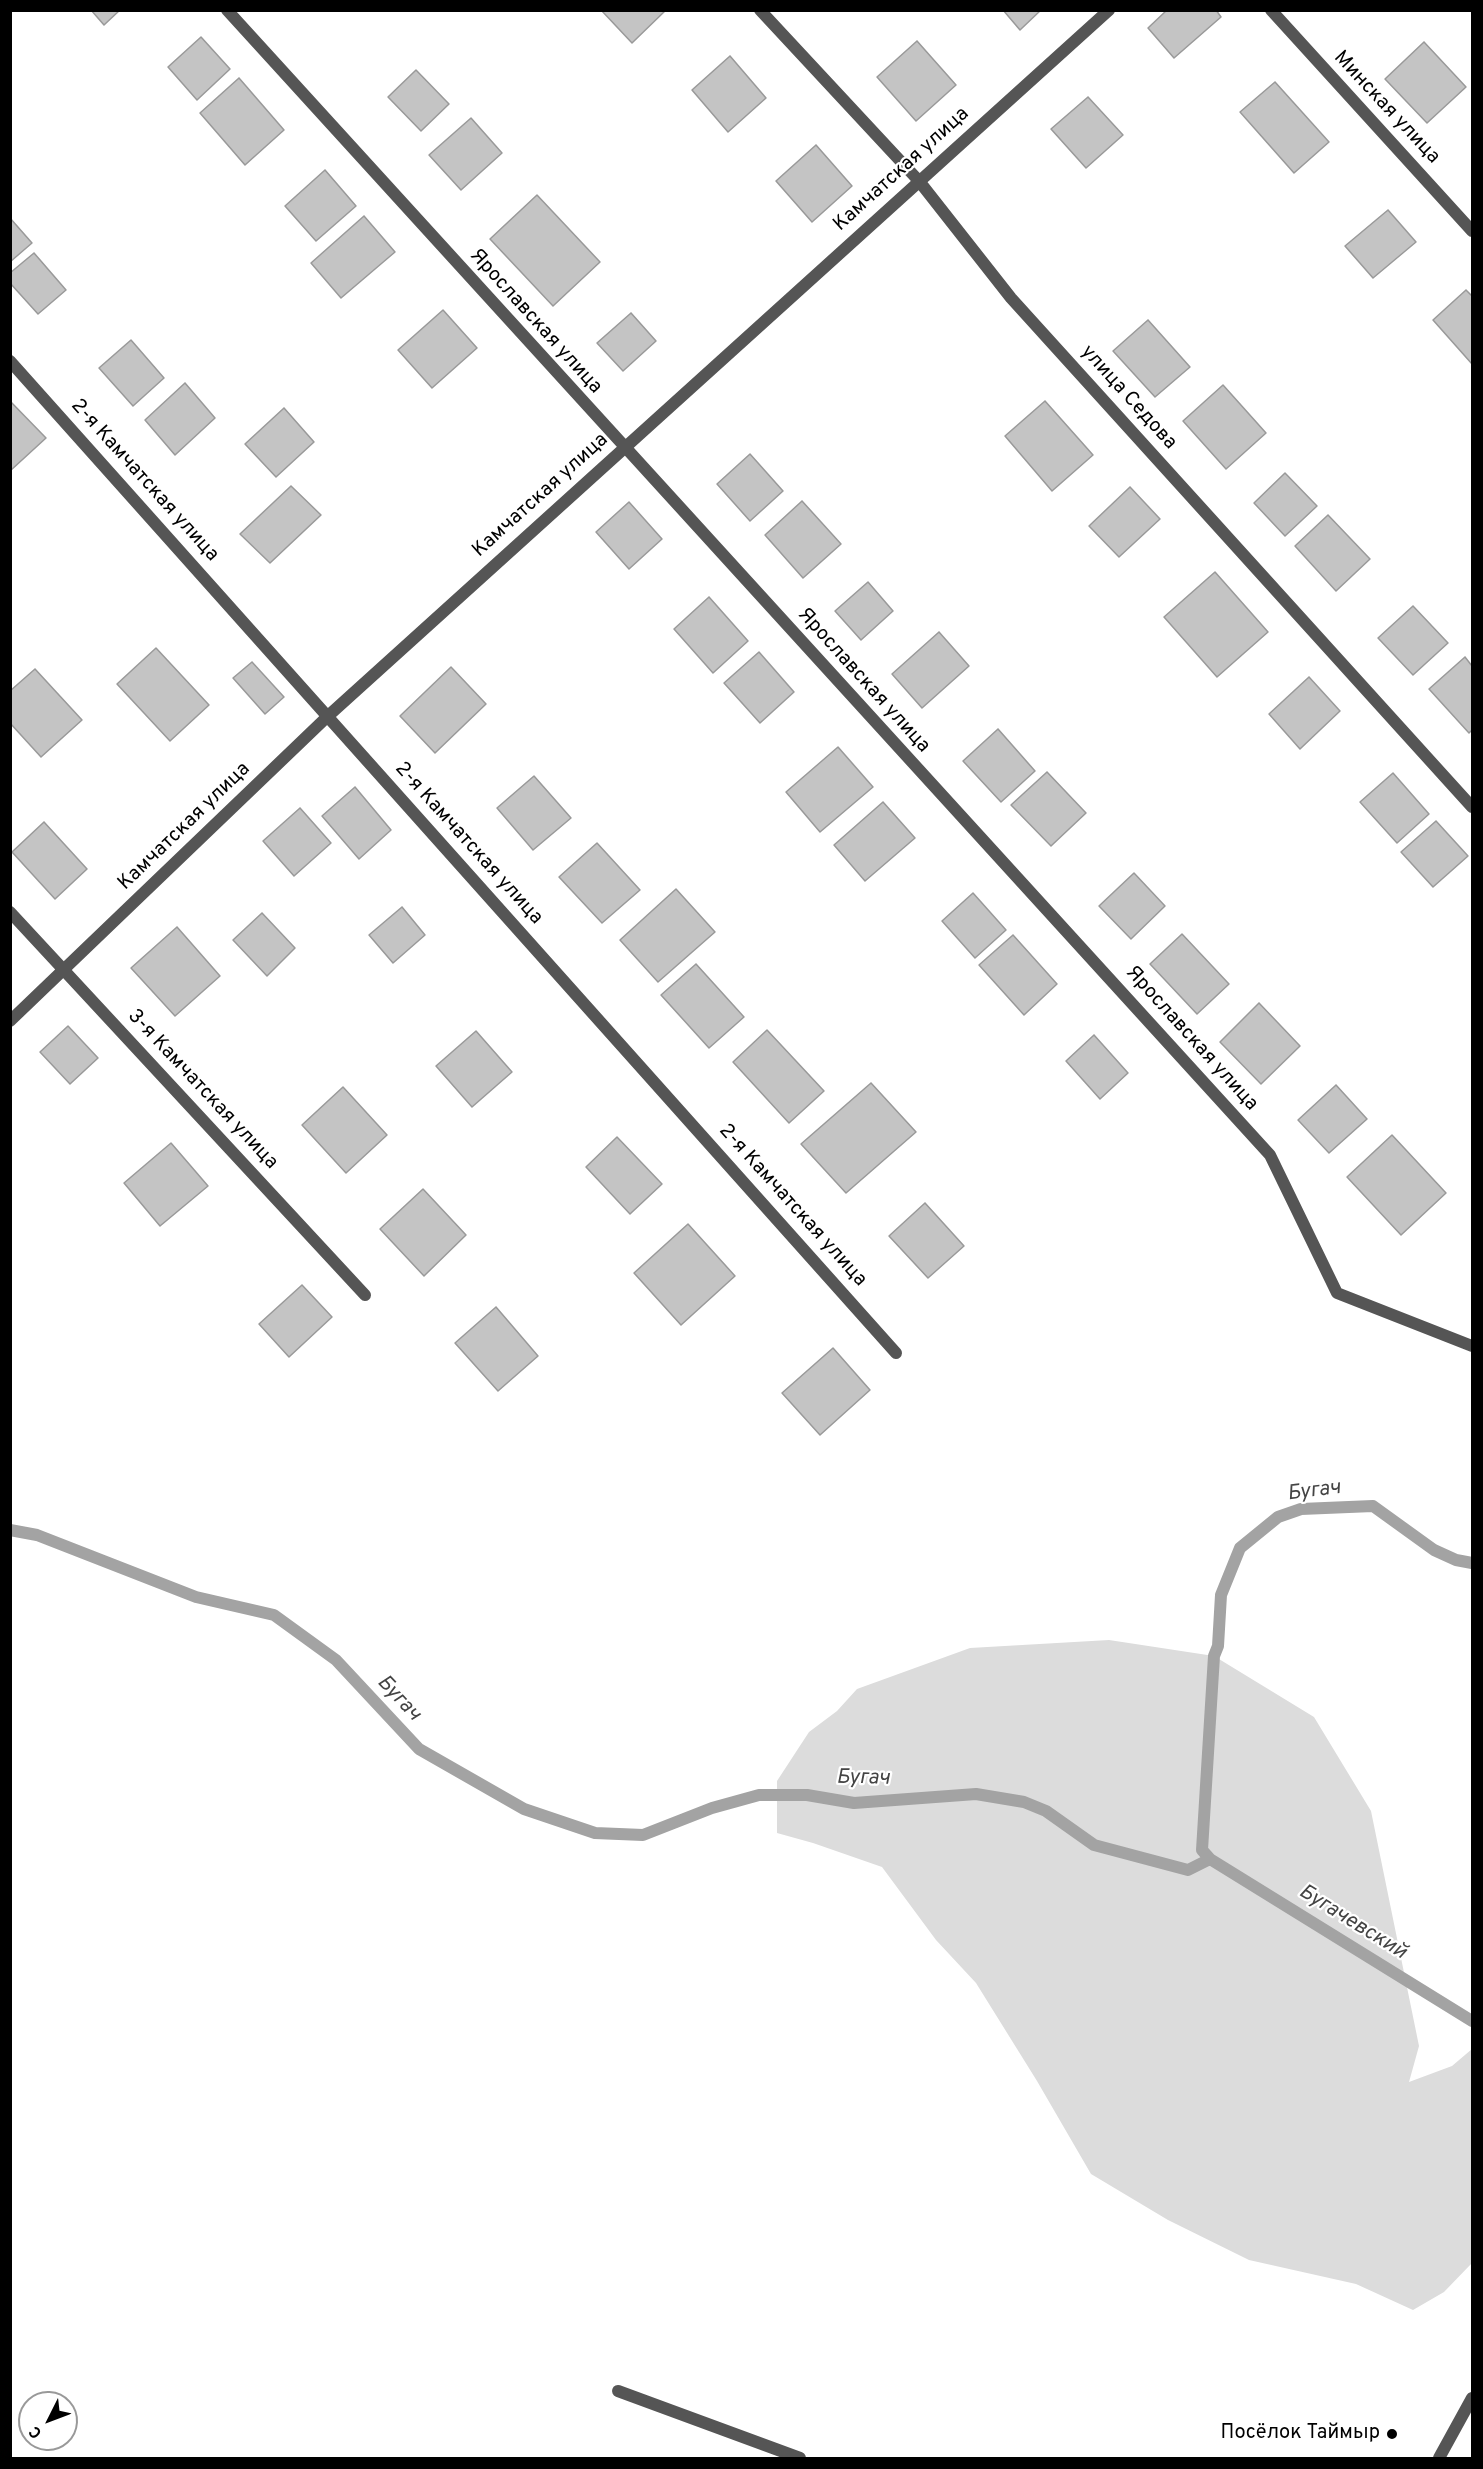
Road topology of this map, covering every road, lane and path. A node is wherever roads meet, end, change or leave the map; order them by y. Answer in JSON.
{"nodes":[{"id":1,"x":226,"y":10,"type":"edge"},
{"id":2,"x":760,"y":10,"type":"edge"},
{"id":3,"x":1109,"y":10,"type":"edge"},
{"id":4,"x":1270,"y":10,"type":"edge"},
{"id":5,"x":919,"y":181,"type":"junction"},
{"id":6,"x":1473,"y":231,"type":"edge"},
{"id":7,"x":10,"y":361,"type":"edge"},
{"id":8,"x":623,"y":447,"type":"junction"},
{"id":9,"x":328,"y":716,"type":"junction"},
{"id":10,"x":1473,"y":807,"type":"edge"},
{"id":11,"x":10,"y":912,"type":"edge"},
{"id":12,"x":63,"y":970,"type":"junction"},
{"id":13,"x":10,"y":1022,"type":"edge"},
{"id":14,"x":365,"y":1295,"type":"dead end"},
{"id":15,"x":1473,"y":1346,"type":"edge"},
{"id":16,"x":896,"y":1353,"type":"dead end"},
{"id":17,"x":618,"y":2391,"type":"dead end"},
{"id":18,"x":1473,"y":2398,"type":"edge"},
{"id":19,"x":800,"y":2458,"type":"edge"},
{"id":20,"x":1439,"y":2458,"type":"edge"}],
"edges":[{"from":1,"to":8,"type":"street","name":"Ярославская улица"},
{"from":2,"to":5,"type":"street","name":"улица Седова"},
{"from":3,"to":5,"type":"street","name":"Камчатская улица"},
{"from":4,"to":6,"type":"street","name":"Минская улица"},
{"from":5,"to":8,"type":"street","name":"Камчатская улица"},
{"from":5,"to":10,"type":"street","name":"улица Седова"},
{"from":7,"to":9,"type":"street","name":"2-я Камчатская улица"},
{"from":8,"to":9,"type":"street","name":"Камчатская улица"},
{"from":8,"to":15,"type":"street","name":"Ярославская улица"},
{"from":9,"to":12,"type":"street","name":"Камчатская улица"},
{"from":9,"to":16,"type":"street","name":"2-я Камчатская улица"},
{"from":11,"to":12,"type":"street","name":"3-я Камчатская улица"},
{"from":12,"to":13,"type":"street","name":"Камчатская улица"},
{"from":12,"to":14,"type":"street","name":"3-я Камчатская улица"},
{"from":17,"to":19,"type":"street"},
{"from":18,"to":20,"type":"street"}]}
